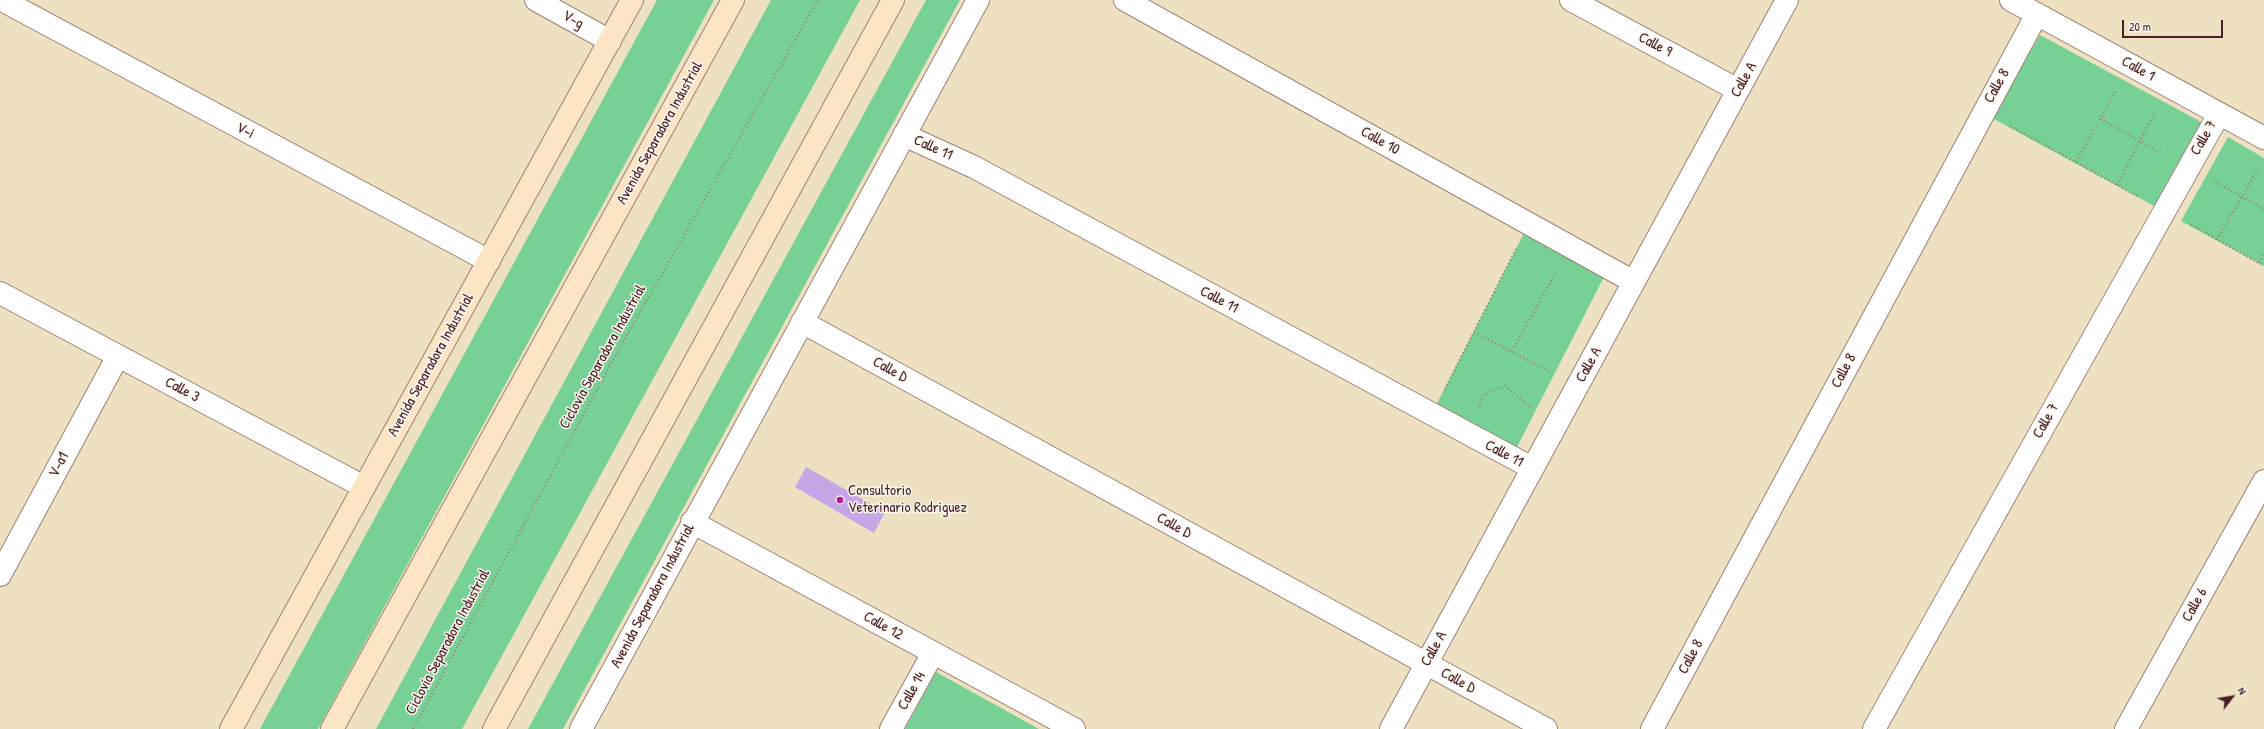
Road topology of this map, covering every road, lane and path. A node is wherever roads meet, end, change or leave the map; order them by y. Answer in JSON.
{"nodes":[{"id":1,"x":2,"y":0,"type":"edge"},
{"id":2,"x":536,"y":0,"type":"edge"},
{"id":3,"x":632,"y":0,"type":"edge"},
{"id":4,"x":733,"y":0,"type":"edge"},
{"id":5,"x":818,"y":0,"type":"edge"},
{"id":6,"x":893,"y":0,"type":"edge"},
{"id":7,"x":978,"y":0,"type":"edge"},
{"id":8,"x":1125,"y":0,"type":"edge"},
{"id":9,"x":1571,"y":0,"type":"edge"},
{"id":10,"x":1787,"y":0,"type":"edge"},
{"id":11,"x":2011,"y":0,"type":"edge"},
{"id":12,"x":2037,"y":14,"type":"junction"},
{"id":13,"x":610,"y":41,"type":"junction"},
{"id":14,"x":2119,"y":87,"type":"dead end"},
{"id":15,"x":1738,"y":90,"type":"junction"},
{"id":16,"x":2157,"y":107,"type":"dead end"},
{"id":17,"x":1983,"y":112,"type":"junction"},
{"id":18,"x":2219,"y":114,"type":"junction"},
{"id":19,"x":2100,"y":119,"type":"junction"},
{"id":20,"x":904,"y":135,"type":"junction"},
{"id":21,"x":2264,"y":138,"type":"edge"},
{"id":22,"x":2139,"y":141,"type":"junction"},
{"id":23,"x":2166,"y":155,"type":"dead end"},
{"id":24,"x":2076,"y":162,"type":"junction"},
{"id":25,"x":2260,"y":165,"type":"dead end"},
{"id":26,"x":2213,"y":180,"type":"dead end"},
{"id":27,"x":2117,"y":185,"type":"junction"},
{"id":28,"x":2242,"y":197,"type":"junction"},
{"id":29,"x":2163,"y":210,"type":"junction"},
{"id":30,"x":2264,"y":210,"type":"edge"},
{"id":31,"x":1525,"y":220,"type":"junction"},
{"id":32,"x":2217,"y":240,"type":"junction"},
{"id":33,"x":2264,"y":253,"type":"edge"},
{"id":34,"x":488,"y":261,"type":"junction"},
{"id":35,"x":2259,"y":263,"type":"junction"},
{"id":36,"x":1560,"y":266,"type":"dead end"},
{"id":37,"x":2264,"y":266,"type":"edge"},
{"id":38,"x":1634,"y":282,"type":"junction"},
{"id":39,"x":0,"y":293,"type":"edge"},
{"id":40,"x":802,"y":322,"type":"junction"},
{"id":41,"x":1474,"y":332,"type":"junction"},
{"id":42,"x":1512,"y":352,"type":"junction"},
{"id":43,"x":118,"y":356,"type":"junction"},
{"id":44,"x":1556,"y":367,"type":"dead end"},
{"id":45,"x":1553,"y":374,"type":"junction"},
{"id":46,"x":1550,"y":380,"type":"dead end"},
{"id":47,"x":1537,"y":404,"type":"dead end"},
{"id":48,"x":1477,"y":412,"type":"dead end"},
{"id":49,"x":1432,"y":415,"type":"junction"},
{"id":50,"x":1532,"y":468,"type":"junction"},
{"id":51,"x":2264,"y":481,"type":"edge"},
{"id":52,"x":364,"y":487,"type":"junction"},
{"id":53,"x":692,"y":522,"type":"junction"},
{"id":54,"x":0,"y":575,"type":"edge"},
{"id":55,"x":933,"y":653,"type":"junction"},
{"id":56,"x":1426,"y":664,"type":"junction"},
{"id":57,"x":231,"y":729,"type":"edge"},
{"id":58,"x":332,"y":729,"type":"edge"},
{"id":59,"x":413,"y":729,"type":"edge"},
{"id":60,"x":494,"y":729,"type":"edge"},
{"id":61,"x":581,"y":729,"type":"edge"},
{"id":62,"x":891,"y":729,"type":"edge"},
{"id":63,"x":1074,"y":729,"type":"edge"},
{"id":64,"x":1390,"y":729,"type":"edge"},
{"id":65,"x":1546,"y":729,"type":"edge"},
{"id":66,"x":1652,"y":729,"type":"edge"},
{"id":67,"x":1874,"y":729,"type":"edge"},
{"id":68,"x":2126,"y":729,"type":"edge"}],
"edges":[{"from":1,"to":34,"type":"street","name":"V-i"},
{"from":2,"to":13,"type":"street","name":"V-g"},
{"from":3,"to":13,"type":"main road","name":"Avenida Separadora Industrial"},
{"from":4,"to":58,"type":"main road","name":"Avenida Separadora Industrial"},
{"from":5,"to":59,"type":"path","name":"Ciclovía Separadora Industrial"},
{"from":6,"to":60,"type":"main road"},
{"from":7,"to":20,"type":"street","name":"Avenida Separadora Industrial"},
{"from":8,"to":31,"type":"street","name":"Calle 10"},
{"from":9,"to":15,"type":"street","name":"Calle 9"},
{"from":10,"to":15,"type":"street","name":"Calle A"},
{"from":11,"to":12,"type":"street","name":"Calle 1"},
{"from":12,"to":17,"type":"street","name":"Calle 8"},
{"from":12,"to":18,"type":"street","name":"Calle 1"},
{"from":13,"to":34,"type":"main road","name":"Avenida Separadora Industrial"},
{"from":14,"to":19,"type":"path"},
{"from":15,"to":38,"type":"street","name":"Calle A"},
{"from":16,"to":22,"type":"path"},
{"from":17,"to":24,"type":"path"},
{"from":17,"to":66,"type":"street","name":"Calle 8"},
{"from":18,"to":21,"type":"street","name":"Calle 1"},
{"from":18,"to":29,"type":"street","name":"Calle 7"},
{"from":19,"to":22,"type":"path"},
{"from":19,"to":24,"type":"path"},
{"from":20,"to":40,"type":"street","name":"Avenida Separadora Industrial"},
{"from":20,"to":49,"type":"street","name":"Calle 11"},
{"from":22,"to":23,"type":"path"},
{"from":22,"to":27,"type":"path"},
{"from":24,"to":27,"type":"path"},
{"from":25,"to":28,"type":"path"},
{"from":26,"to":28,"type":"path"},
{"from":27,"to":29,"type":"path"},
{"from":28,"to":30,"type":"path"},
{"from":28,"to":32,"type":"path"},
{"from":29,"to":32,"type":"path"},
{"from":29,"to":67,"type":"street","name":"Calle 7"},
{"from":31,"to":38,"type":"street","name":"Calle 10"},
{"from":31,"to":41,"type":"path"},
{"from":32,"to":35,"type":"path"},
{"from":33,"to":35,"type":"path"},
{"from":34,"to":52,"type":"main road","name":"Avenida Separadora Industrial"},
{"from":35,"to":37,"type":"path"},
{"from":36,"to":42,"type":"path"},
{"from":38,"to":50,"type":"street","name":"Calle A"},
{"from":39,"to":43,"type":"street","name":"Calle 3"},
{"from":40,"to":53,"type":"street","name":"Avenida Separadora Industrial"},
{"from":40,"to":56,"type":"street","name":"Calle D"},
{"from":41,"to":42,"type":"path"},
{"from":41,"to":49,"type":"path"},
{"from":42,"to":45,"type":"path"},
{"from":43,"to":52,"type":"street","name":"Calle 3"},
{"from":43,"to":54,"type":"street","name":"V-a1"},
{"from":44,"to":45,"type":"path"},
{"from":45,"to":46,"type":"path"},
{"from":47,"to":48,"type":"path"},
{"from":49,"to":50,"type":"street","name":"Calle 11"},
{"from":50,"to":56,"type":"street","name":"Calle A"},
{"from":51,"to":68,"type":"street","name":"Calle 6"},
{"from":52,"to":57,"type":"main road","name":"Avenida Separadora Industrial"},
{"from":53,"to":55,"type":"street","name":"Calle 12"},
{"from":53,"to":61,"type":"street","name":"Avenida Separadora Industrial"},
{"from":55,"to":62,"type":"street","name":"Calle 14"},
{"from":55,"to":63,"type":"street","name":"Calle 12"},
{"from":56,"to":64,"type":"street","name":"Calle A"},
{"from":56,"to":65,"type":"street","name":"Calle D"}]}
